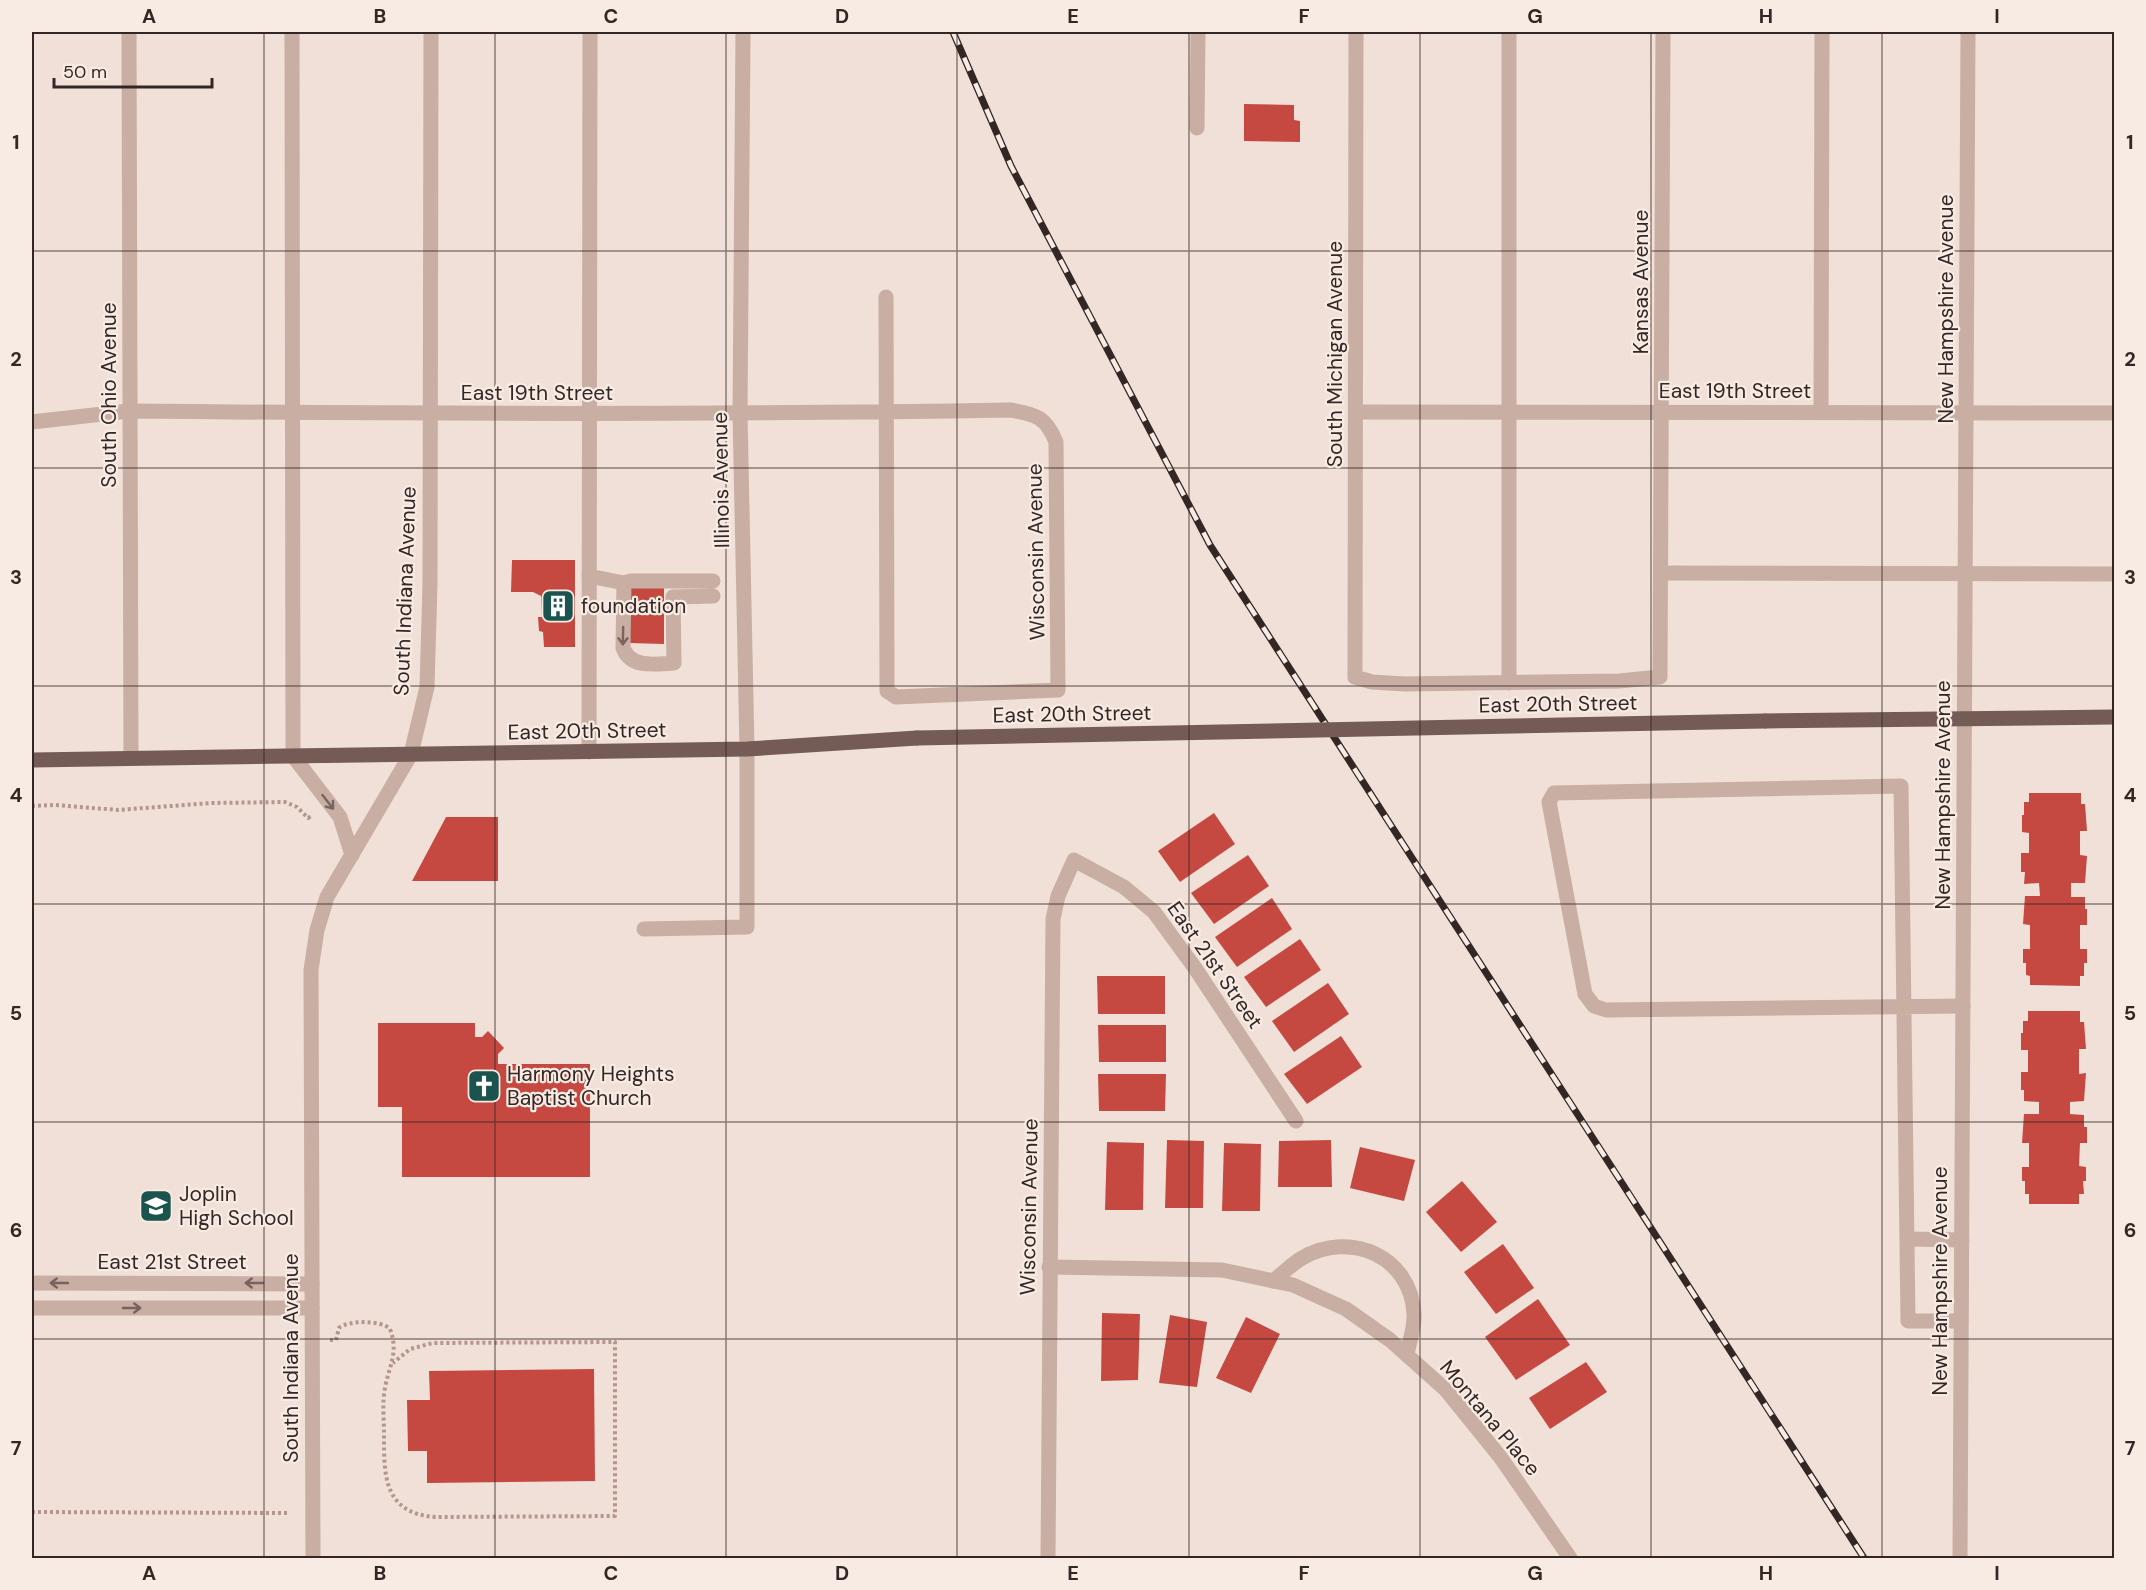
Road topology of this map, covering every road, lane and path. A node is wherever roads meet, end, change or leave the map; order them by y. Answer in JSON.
{"nodes":[{"id":1,"x":129,"y":32,"type":"edge"},
{"id":2,"x":292,"y":32,"type":"edge"},
{"id":3,"x":431,"y":32,"type":"edge"},
{"id":4,"x":590,"y":32,"type":"edge"},
{"id":5,"x":743,"y":32,"type":"edge"},
{"id":6,"x":1198,"y":32,"type":"edge"},
{"id":7,"x":1356,"y":32,"type":"edge"},
{"id":8,"x":1509,"y":32,"type":"edge"},
{"id":9,"x":1663,"y":32,"type":"edge"},
{"id":10,"x":1822,"y":32,"type":"edge"},
{"id":11,"x":1968,"y":32,"type":"edge"},
{"id":12,"x":1197,"y":128,"type":"dead end"},
{"id":13,"x":886,"y":297,"type":"dead end"},
{"id":14,"x":129,"y":411,"type":"junction"},
{"id":15,"x":292,"y":412,"type":"junction"},
{"id":16,"x":886,"y":412,"type":"junction"},
{"id":17,"x":1356,"y":412,"type":"junction"},
{"id":18,"x":1510,"y":412,"type":"junction"},
{"id":19,"x":1662,"y":412,"type":"junction"},
{"id":20,"x":1821,"y":412,"type":"junction"},
{"id":21,"x":1966,"y":412,"type":"junction"},
{"id":22,"x":430,"y":413,"type":"junction"},
{"id":23,"x":2115,"y":413,"type":"edge"},
{"id":24,"x":589,"y":414,"type":"junction"},
{"id":25,"x":740,"y":414,"type":"junction"},
{"id":26,"x":1042,"y":418,"type":"joint"},
{"id":27,"x":32,"y":422,"type":"edge"},
{"id":28,"x":1661,"y":573,"type":"junction"},
{"id":29,"x":1965,"y":574,"type":"junction"},
{"id":30,"x":2115,"y":574,"type":"edge"},
{"id":31,"x":589,"y":576,"type":"junction"},
{"id":32,"x":673,"y":581,"type":"junction"},
{"id":33,"x":624,"y":583,"type":"junction"},
{"id":34,"x":673,"y":597,"type":"junction"},
{"id":35,"x":1509,"y":683,"type":"junction"},
{"id":36,"x":2115,"y":717,"type":"edge"},
{"id":37,"x":1964,"y":719,"type":"junction"},
{"id":38,"x":747,"y":749,"type":"junction"},
{"id":39,"x":589,"y":752,"type":"junction"},
{"id":40,"x":411,"y":754,"type":"junction"},
{"id":41,"x":292,"y":756,"type":"junction"},
{"id":42,"x":131,"y":759,"type":"junction"},
{"id":43,"x":32,"y":760,"type":"edge"},
{"id":44,"x":32,"y":806,"type":"edge"},
{"id":45,"x":311,"y":816,"type":"dead end"},
{"id":46,"x":352,"y":855,"type":"junction"},
{"id":47,"x":1074,"y":860,"type":"joint"},
{"id":48,"x":644,"y":929,"type":"dead end"},
{"id":49,"x":1963,"y":1006,"type":"junction"},
{"id":50,"x":1903,"y":1007,"type":"junction"},
{"id":51,"x":1296,"y":1121,"type":"dead end"},
{"id":52,"x":1908,"y":1239,"type":"junction"},
{"id":53,"x":1962,"y":1240,"type":"junction"},
{"id":54,"x":1049,"y":1267,"type":"junction"},
{"id":55,"x":1273,"y":1281,"type":"junction"},
{"id":56,"x":32,"y":1282,"type":"edge"},
{"id":57,"x":312,"y":1284,"type":"junction"},
{"id":58,"x":32,"y":1308,"type":"edge"},
{"id":59,"x":312,"y":1308,"type":"junction"},
{"id":60,"x":1961,"y":1321,"type":"junction"},
{"id":61,"x":330,"y":1340,"type":"dead end"},
{"id":62,"x":1407,"y":1355,"type":"junction"},
{"id":63,"x":393,"y":1363,"type":"junction"},
{"id":64,"x":32,"y":1512,"type":"edge"},
{"id":65,"x":287,"y":1514,"type":"dead end"},
{"id":66,"x":313,"y":1558,"type":"edge"},
{"id":67,"x":1047,"y":1558,"type":"edge"},
{"id":68,"x":1570,"y":1558,"type":"edge"},
{"id":69,"x":1960,"y":1558,"type":"edge"}],
"edges":[{"from":1,"to":14,"type":"street","name":"South Ohio Avenue"},
{"from":2,"to":15,"type":"street"},
{"from":3,"to":22,"type":"street","name":"South Indiana Avenue"},
{"from":4,"to":24,"type":"street"},
{"from":5,"to":25,"type":"street","name":"Illinois Avenue"},
{"from":6,"to":12,"type":"street"},
{"from":7,"to":17,"type":"street","name":"South Michigan Avenue"},
{"from":8,"to":18,"type":"street"},
{"from":9,"to":19,"type":"street","name":"Kansas Avenue"},
{"from":10,"to":20,"type":"street"},
{"from":11,"to":21,"type":"street","name":"New Hampshire Avenue"},
{"from":13,"to":16,"type":"street"},
{"from":14,"to":15,"type":"street","name":"East 19th Street"},
{"from":14,"to":27,"type":"street","name":"East 19th Street"},
{"from":14,"to":42,"type":"street","name":"South Ohio Avenue"},
{"from":15,"to":22,"type":"street","name":"East 19th Street"},
{"from":15,"to":41,"type":"street"},
{"from":16,"to":25,"type":"street","name":"East 19th Street"},
{"from":16,"to":26,"type":"street","name":"East 19th Street"},
{"from":16,"to":26,"type":"street","name":"Wisconsin Avenue"},
{"from":17,"to":18,"type":"street","name":"East 19th Street"},
{"from":17,"to":35,"type":"street","name":"South Michigan Avenue"},
{"from":18,"to":19,"type":"street","name":"East 19th Street"},
{"from":18,"to":35,"type":"street"},
{"from":19,"to":20,"type":"street","name":"East 19th Street"},
{"from":19,"to":28,"type":"street","name":"Kansas Avenue"},
{"from":20,"to":21,"type":"street","name":"East 19th Street"},
{"from":21,"to":23,"type":"street","name":"East 19th Street"},
{"from":21,"to":29,"type":"street","name":"New Hampshire Avenue"},
{"from":22,"to":24,"type":"street","name":"East 19th Street"},
{"from":22,"to":40,"type":"street","name":"South Indiana Avenue"},
{"from":24,"to":25,"type":"street","name":"East 19th Street"},
{"from":24,"to":31,"type":"street"},
{"from":25,"to":38,"type":"street","name":"Illinois Avenue"},
{"from":28,"to":29,"type":"street"},
{"from":28,"to":35,"type":"street","name":"Kansas Avenue"},
{"from":29,"to":30,"type":"street"},
{"from":29,"to":37,"type":"street","name":"New Hampshire Avenue"},
{"from":31,"to":33,"type":"street"},
{"from":31,"to":39,"type":"street"},
{"from":32,"to":33,"type":"street"},
{"from":32,"to":34,"type":"street"},
{"from":32,"to":34,"type":"street"},
{"from":33,"to":34,"type":"street","one_way":true},
{"from":36,"to":37,"type":"main road","name":"East 20th Street"},
{"from":37,"to":38,"type":"main road","name":"East 20th Street","bridge":true},
{"from":37,"to":49,"type":"street","name":"New Hampshire Avenue"},
{"from":38,"to":39,"type":"main road","name":"East 20th Street"},
{"from":38,"to":48,"type":"street","name":"Illinois Avenue"},
{"from":39,"to":40,"type":"main road","name":"East 20th Street"},
{"from":40,"to":41,"type":"main road","name":"East 20th Street"},
{"from":40,"to":46,"type":"street","name":"South Indiana Avenue"},
{"from":41,"to":42,"type":"main road","name":"East 20th Street"},
{"from":41,"to":46,"type":"street","one_way":true},
{"from":42,"to":43,"type":"main road","name":"East 20th Street"},
{"from":44,"to":45,"type":"path"},
{"from":46,"to":57,"type":"street","name":"South Indiana Avenue"},
{"from":47,"to":51,"type":"street","name":"East 21st Street"},
{"from":47,"to":54,"type":"street","name":"Wisconsin Avenue"},
{"from":49,"to":50,"type":"street"},
{"from":49,"to":53,"type":"street","name":"New Hampshire Avenue"},
{"from":50,"to":50,"type":"street"},
{"from":50,"to":52,"type":"street"},
{"from":52,"to":53,"type":"street"},
{"from":52,"to":60,"type":"street"},
{"from":53,"to":60,"type":"street","name":"New Hampshire Avenue"},
{"from":54,"to":55,"type":"street","name":"Montana Place"},
{"from":54,"to":67,"type":"street","name":"Wisconsin Avenue"},
{"from":55,"to":62,"type":"street","name":"Montana Place"},
{"from":55,"to":62,"type":"street"},
{"from":57,"to":56,"type":"street","name":"East 21st Street","one_way":true},
{"from":57,"to":59,"type":"street","name":"South Indiana Avenue"},
{"from":58,"to":59,"type":"street","one_way":true},
{"from":59,"to":66,"type":"street","name":"South Indiana Avenue"},
{"from":60,"to":69,"type":"street","name":"New Hampshire Avenue"},
{"from":61,"to":63,"type":"path"},
{"from":62,"to":68,"type":"street","name":"Montana Place"},
{"from":63,"to":63,"type":"path"},
{"from":64,"to":65,"type":"path"}]}
